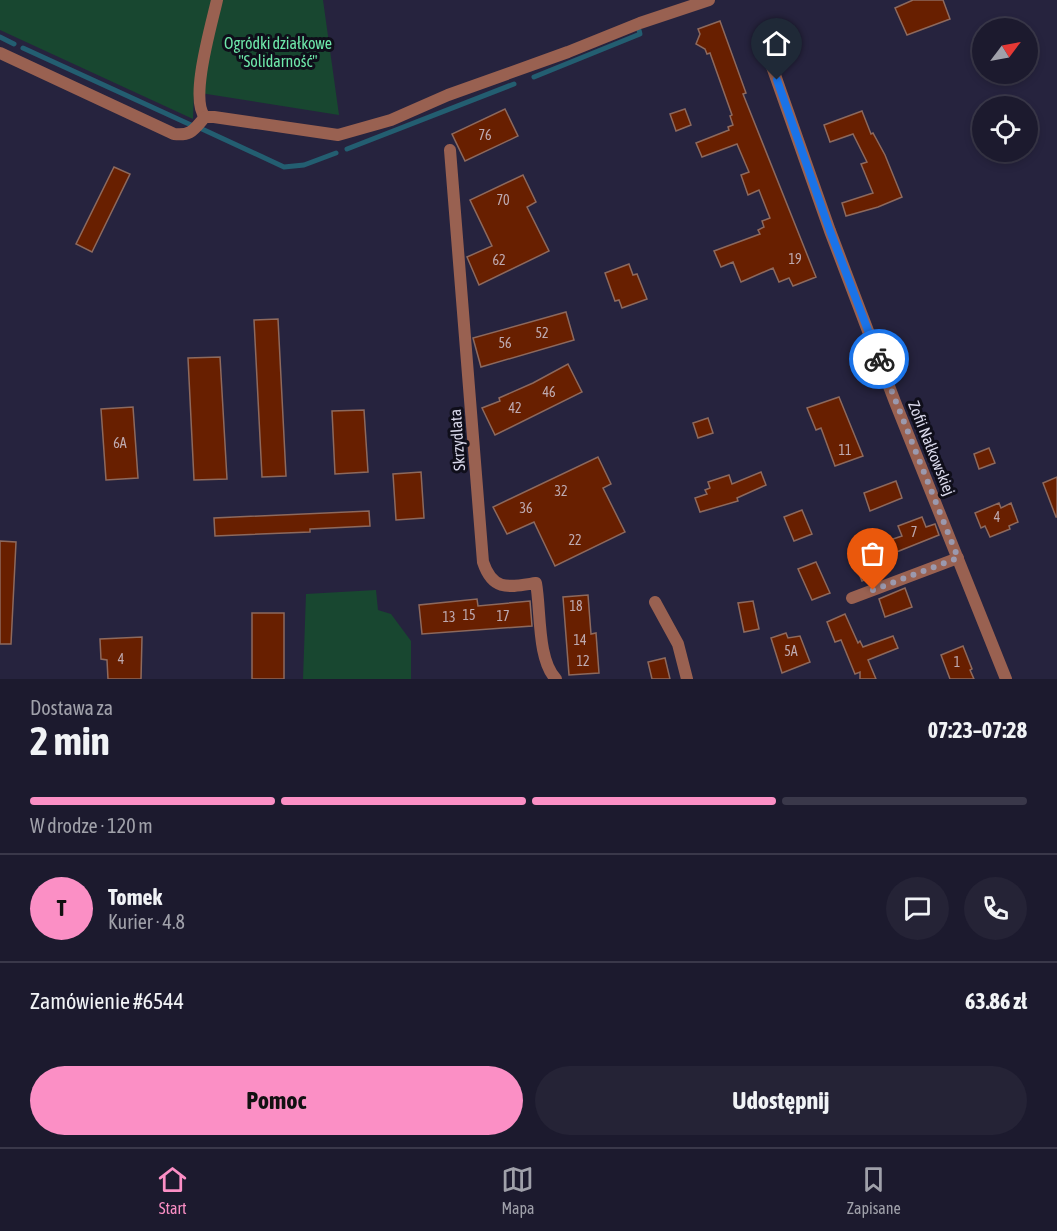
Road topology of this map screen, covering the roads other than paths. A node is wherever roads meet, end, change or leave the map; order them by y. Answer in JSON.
{"nodes":[{"id":1,"x":218,"y":0,"type":"edge"},
{"id":2,"x":709,"y":0,"type":"edge"},
{"id":3,"x":0,"y":52,"type":"edge"},
{"id":4,"x":769,"y":58,"type":"dead end"},
{"id":5,"x":205,"y":117,"type":"junction"},
{"id":6,"x":450,"y":150,"type":"dead end"},
{"id":7,"x":958,"y":558,"type":"junction"},
{"id":8,"x":852,"y":598,"type":"dead end"},
{"id":9,"x":654,"y":602,"type":"dead end"},
{"id":10,"x":556,"y":679,"type":"edge"},
{"id":11,"x":687,"y":679,"type":"edge"},
{"id":12,"x":1006,"y":679,"type":"edge"}],
"edges":[{"from":1,"to":5,"type":"street"},
{"from":2,"to":5,"type":"street"},
{"from":3,"to":5,"type":"street"},
{"from":4,"to":7,"type":"street","name":"Zofii Nałkowskiej"},
{"from":6,"to":10,"type":"street","name":"Skrzydlata"},
{"from":7,"to":8,"type":"street"},
{"from":7,"to":12,"type":"street","name":"Zofii Nałkowskiej"},
{"from":9,"to":11,"type":"street"}]}
